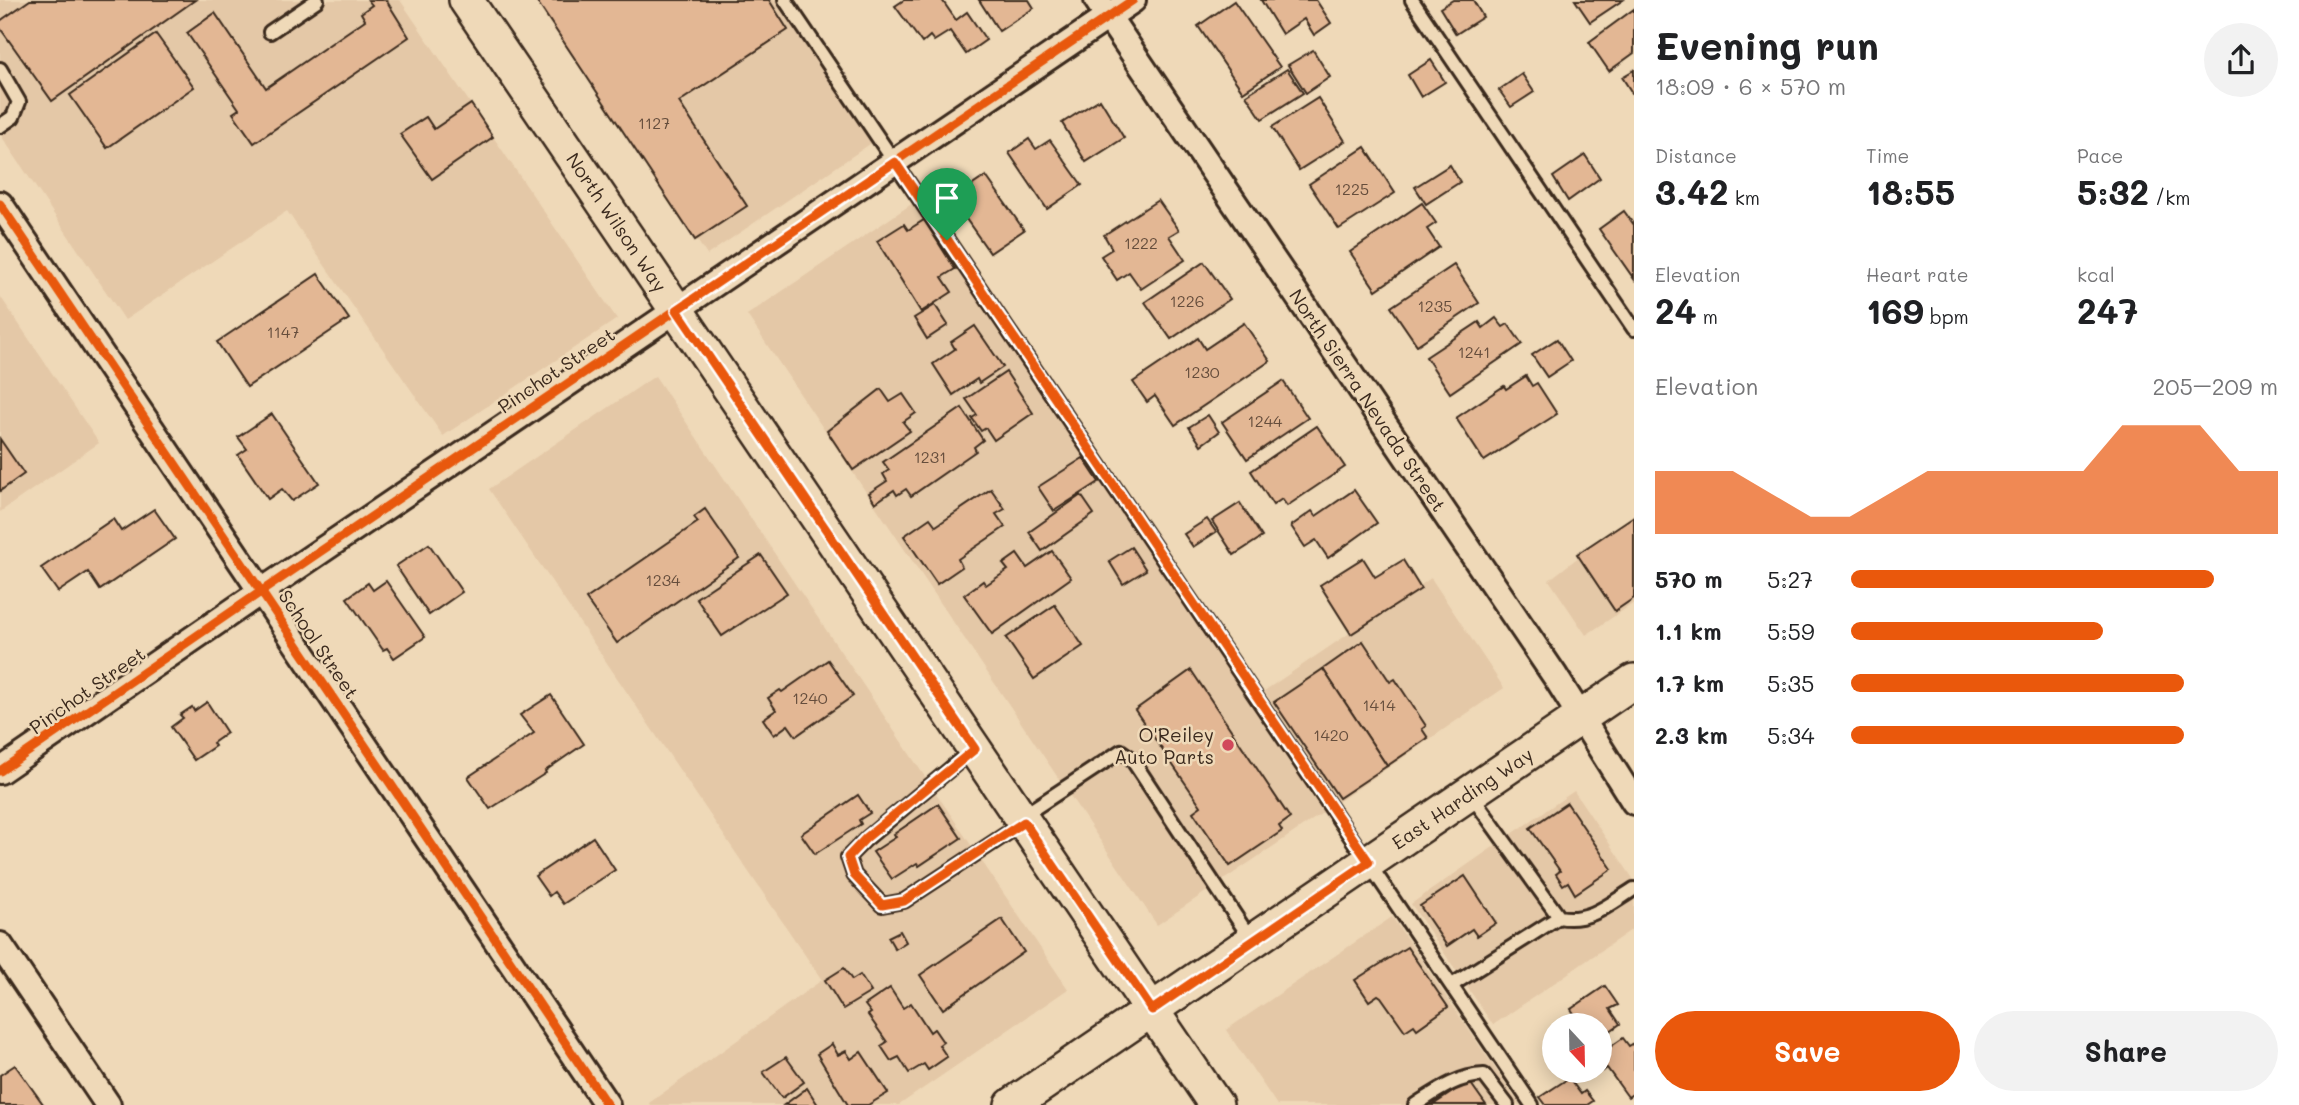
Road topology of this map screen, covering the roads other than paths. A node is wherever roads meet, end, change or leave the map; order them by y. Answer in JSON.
{"nodes":[{"id":1,"x":317,"y":0,"type":"edge"},
{"id":2,"x":467,"y":0,"type":"edge"},
{"id":3,"x":785,"y":0,"type":"edge"},
{"id":4,"x":1133,"y":0,"type":"edge"},
{"id":5,"x":1412,"y":0,"type":"edge"},
{"id":6,"x":1103,"y":8,"type":"edge"},
{"id":7,"x":270,"y":32,"type":"dead end"},
{"id":8,"x":0,"y":69,"type":"edge"},
{"id":9,"x":0,"y":126,"type":"edge"},
{"id":10,"x":895,"y":162,"type":"junction"},
{"id":11,"x":0,"y":204,"type":"edge"},
{"id":12,"x":677,"y":310,"type":"junction"},
{"id":13,"x":1634,"y":329,"type":"edge"},
{"id":14,"x":262,"y":590,"type":"junction"},
{"id":15,"x":1634,"y":681,"type":"edge"},
{"id":16,"x":1580,"y":718,"type":"junction"},
{"id":17,"x":975,"y":749,"type":"junction"},
{"id":18,"x":0,"y":771,"type":"edge"},
{"id":19,"x":1470,"y":793,"type":"junction"},
{"id":20,"x":1634,"y":802,"type":"edge"},
{"id":21,"x":1023,"y":820,"type":"junction"},
{"id":22,"x":1369,"y":862,"type":"junction"},
{"id":23,"x":1634,"y":888,"type":"edge"},
{"id":24,"x":1559,"y":917,"type":"junction"},
{"id":25,"x":1253,"y":941,"type":"junction"},
{"id":26,"x":0,"y":945,"type":"edge"},
{"id":27,"x":1452,"y":985,"type":"junction"},
{"id":28,"x":1152,"y":1010,"type":"junction"},
{"id":29,"x":108,"y":1105,"type":"edge"},
{"id":30,"x":607,"y":1105,"type":"edge"},
{"id":31,"x":1012,"y":1105,"type":"edge"},
{"id":32,"x":1216,"y":1105,"type":"edge"},
{"id":33,"x":1415,"y":1105,"type":"edge"},
{"id":34,"x":1507,"y":1105,"type":"edge"},
{"id":35,"x":1532,"y":1105,"type":"edge"}],
"edges":[{"from":1,"to":7,"type":"lane"},
{"from":2,"to":12,"type":"main road","name":"North Wilson Way"},
{"from":3,"to":10,"type":"lane"},
{"from":4,"to":6,"type":"street","name":"Pinchot Street"},
{"from":5,"to":13,"type":"lane"},
{"from":6,"to":10,"type":"street","name":"Pinchot Street"},
{"from":6,"to":16,"type":"street","name":"North Sierra Nevada Street"},
{"from":8,"to":9,"type":"lane"},
{"from":10,"to":12,"type":"street","name":"Pinchot Street"},
{"from":10,"to":22,"type":"lane"},
{"from":11,"to":14,"type":"street","name":"School Street"},
{"from":12,"to":14,"type":"street","name":"Pinchot Street"},
{"from":12,"to":17,"type":"main road","name":"North Wilson Way"},
{"from":14,"to":18,"type":"street","name":"Pinchot Street"},
{"from":14,"to":30,"type":"street","name":"School Street"},
{"from":15,"to":16,"type":"main road","name":"East Harding Way"},
{"from":16,"to":19,"type":"main road","name":"East Harding Way"},
{"from":16,"to":20,"type":"street","name":"North Sierra Nevada Street"},
{"from":17,"to":21,"type":"main road","name":"North Wilson Way"},
{"from":17,"to":21,"type":"lane"},
{"from":19,"to":22,"type":"main road","name":"East Harding Way"},
{"from":19,"to":24,"type":"lane"},
{"from":21,"to":25,"type":"lane"},
{"from":21,"to":28,"type":"main road","name":"North Wilson Way"},
{"from":22,"to":25,"type":"main road","name":"East Harding Way"},
{"from":22,"to":27,"type":"lane"},
{"from":23,"to":24,"type":"lane"},
{"from":24,"to":27,"type":"lane"},
{"from":25,"to":28,"type":"main road","name":"East Harding Way"},
{"from":26,"to":29,"type":"street"},
{"from":27,"to":35,"type":"lane"},
{"from":28,"to":31,"type":"main road","name":"East Harding Way"},
{"from":28,"to":32,"type":"main road","name":"North Wilson Way"},
{"from":33,"to":34,"type":"lane"}]}
